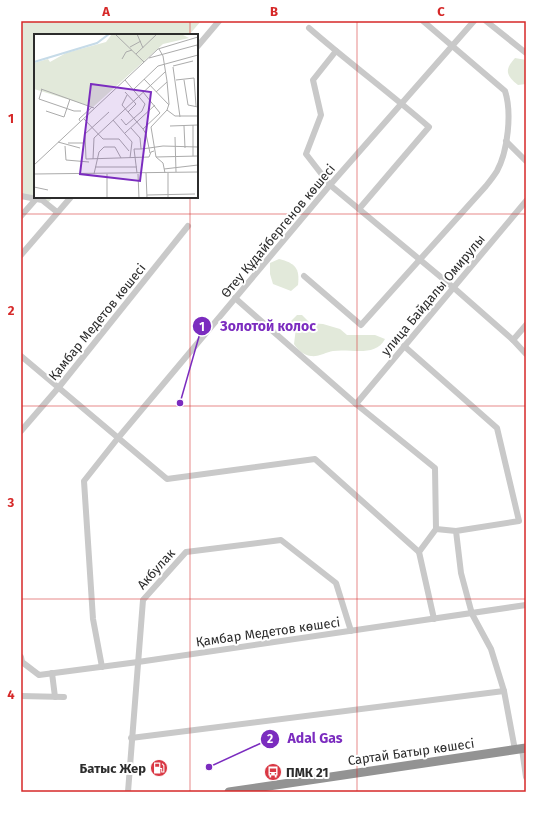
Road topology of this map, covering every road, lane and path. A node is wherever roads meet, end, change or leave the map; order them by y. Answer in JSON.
{"nodes":[{"id":1,"x":219,"y":21,"type":"edge"},
{"id":2,"x":423,"y":21,"type":"edge"},
{"id":3,"x":474,"y":21,"type":"edge"},
{"id":4,"x":486,"y":21,"type":"edge"},
{"id":5,"x":309,"y":28,"type":"dead end"},
{"id":6,"x":453,"y":45,"type":"junction"},
{"id":7,"x":198,"y":46,"type":"edge"},
{"id":8,"x":336,"y":51,"type":"junction"},
{"id":9,"x":526,"y":53,"type":"edge"},
{"id":10,"x":402,"y":104,"type":"junction"},
{"id":11,"x":506,"y":141,"type":"junction"},
{"id":12,"x":526,"y":162,"type":"edge"},
{"id":13,"x":330,"y":185,"type":"junction"},
{"id":14,"x":21,"y":196,"type":"edge"},
{"id":15,"x":70,"y":198,"type":"edge"},
{"id":16,"x":36,"y":199,"type":"junction"},
{"id":17,"x":526,"y":201,"type":"edge"},
{"id":18,"x":359,"y":209,"type":"junction"},
{"id":19,"x":57,"y":212,"type":"junction"},
{"id":20,"x":21,"y":216,"type":"edge"},
{"id":21,"x":188,"y":226,"type":"dead end"},
{"id":22,"x":21,"y":255,"type":"edge"},
{"id":23,"x":419,"y":260,"type":"junction"},
{"id":24,"x":304,"y":276,"type":"dead end"},
{"id":25,"x":454,"y":288,"type":"junction"},
{"id":26,"x":235,"y":298,"type":"junction"},
{"id":27,"x":526,"y":325,"type":"edge"},
{"id":28,"x":513,"y":340,"type":"junction"},
{"id":29,"x":404,"y":346,"type":"junction"},
{"id":30,"x":526,"y":354,"type":"edge"},
{"id":31,"x":21,"y":356,"type":"edge"},
{"id":32,"x":58,"y":387,"type":"junction"},
{"id":33,"x":356,"y":404,"type":"junction"},
{"id":34,"x":21,"y":431,"type":"edge"},
{"id":35,"x":118,"y":438,"type":"junction"},
{"id":36,"x":526,"y":520,"type":"edge"},
{"id":37,"x":519,"y":521,"type":"junction"},
{"id":38,"x":436,"y":529,"type":"junction"},
{"id":39,"x":456,"y":531,"type":"junction"},
{"id":40,"x":419,"y":552,"type":"junction"},
{"id":41,"x":526,"y":605,"type":"edge"},
{"id":42,"x":472,"y":614,"type":"junction"},
{"id":43,"x":434,"y":619,"type":"junction"},
{"id":44,"x":351,"y":631,"type":"junction"},
{"id":45,"x":21,"y":657,"type":"edge"},
{"id":46,"x":138,"y":662,"type":"junction"},
{"id":47,"x":102,"y":667,"type":"junction"},
{"id":48,"x":52,"y":673,"type":"junction"},
{"id":49,"x":504,"y":691,"type":"junction"},
{"id":50,"x":21,"y":696,"type":"edge"},
{"id":51,"x":55,"y":697,"type":"junction"},
{"id":52,"x":64,"y":697,"type":"dead end"},
{"id":53,"x":132,"y":738,"type":"junction"},
{"id":54,"x":521,"y":749,"type":"edge"},
{"id":55,"x":526,"y":777,"type":"edge"},
{"id":56,"x":242,"y":791,"type":"edge"},
{"id":57,"x":128,"y":792,"type":"edge"},
{"id":58,"x":230,"y":792,"type":"edge"}],
"edges":[{"from":1,"to":7,"type":"street"},
{"from":2,"to":6,"type":"street"},
{"from":3,"to":6,"type":"street","name":"Өтеу Құдайбергенов көшесі"},
{"from":4,"to":9,"type":"street"},
{"from":5,"to":8,"type":"street"},
{"from":6,"to":10,"type":"street","name":"Өтеу Құдайбергенов көшесі"},
{"from":6,"to":11,"type":"street"},
{"from":8,"to":10,"type":"street"},
{"from":8,"to":13,"type":"street"},
{"from":10,"to":13,"type":"street","name":"Өтеу Құдайбергенов көшесі"},
{"from":10,"to":18,"type":"street"},
{"from":11,"to":12,"type":"street"},
{"from":11,"to":23,"type":"street"},
{"from":13,"to":18,"type":"street"},
{"from":13,"to":26,"type":"street","name":"Өтеу Құдайбергенов көшесі"},
{"from":14,"to":16,"type":"street"},
{"from":15,"to":19,"type":"street"},
{"from":16,"to":19,"type":"street"},
{"from":16,"to":20,"type":"street"},
{"from":17,"to":25,"type":"street","name":"улица Байдалы Омирулы"},
{"from":18,"to":23,"type":"street"},
{"from":19,"to":22,"type":"street"},
{"from":21,"to":32,"type":"street","name":"Қамбар Медетов көшесі"},
{"from":23,"to":24,"type":"street"},
{"from":23,"to":25,"type":"street"},
{"from":25,"to":28,"type":"street"},
{"from":25,"to":29,"type":"street","name":"улица Байдалы Омирулы"},
{"from":26,"to":33,"type":"street"},
{"from":26,"to":35,"type":"street","name":"Өтеу Құдайбергенов көшесі"},
{"from":27,"to":28,"type":"street"},
{"from":28,"to":30,"type":"street"},
{"from":29,"to":33,"type":"street","name":"улица Байдалы Омирулы"},
{"from":29,"to":37,"type":"street"},
{"from":31,"to":32,"type":"street"},
{"from":32,"to":34,"type":"street","name":"Қамбар Медетов көшесі"},
{"from":32,"to":35,"type":"street"},
{"from":33,"to":38,"type":"street"},
{"from":35,"to":40,"type":"street"},
{"from":35,"to":47,"type":"street","name":"Өтеу Құдайбергенов көшесі"},
{"from":36,"to":37,"type":"street"},
{"from":37,"to":39,"type":"street"},
{"from":38,"to":39,"type":"street"},
{"from":38,"to":40,"type":"street"},
{"from":39,"to":42,"type":"street"},
{"from":40,"to":43,"type":"street"},
{"from":41,"to":42,"type":"street","name":"Қамбар Медетов көшесі"},
{"from":42,"to":43,"type":"street","name":"Қамбар Медетов көшесі"},
{"from":42,"to":49,"type":"street"},
{"from":43,"to":44,"type":"street","name":"Қамбар Медетов көшесі"},
{"from":44,"to":46,"type":"street","name":"Қамбар Медетов көшесі"},
{"from":44,"to":46,"type":"street","name":"Акбулак"},
{"from":45,"to":48,"type":"street","name":"Қамбар Медетов көшесі"},
{"from":46,"to":47,"type":"street","name":"Қамбар Медетов көшесі"},
{"from":46,"to":53,"type":"street","name":"Акбулак"},
{"from":47,"to":48,"type":"street","name":"Қамбар Медетов көшесі"},
{"from":48,"to":51,"type":"street"},
{"from":49,"to":53,"type":"street"},
{"from":49,"to":54,"type":"street"},
{"from":50,"to":51,"type":"street"},
{"from":51,"to":52,"type":"street"},
{"from":53,"to":57,"type":"street","name":"Акбулак"},
{"from":54,"to":55,"type":"street"},
{"from":54,"to":56,"type":"highway","name":"Сартай Батыр көшесі"},
{"from":56,"to":58,"type":"highway","name":"Сартай Батыр көшесі"}]}
